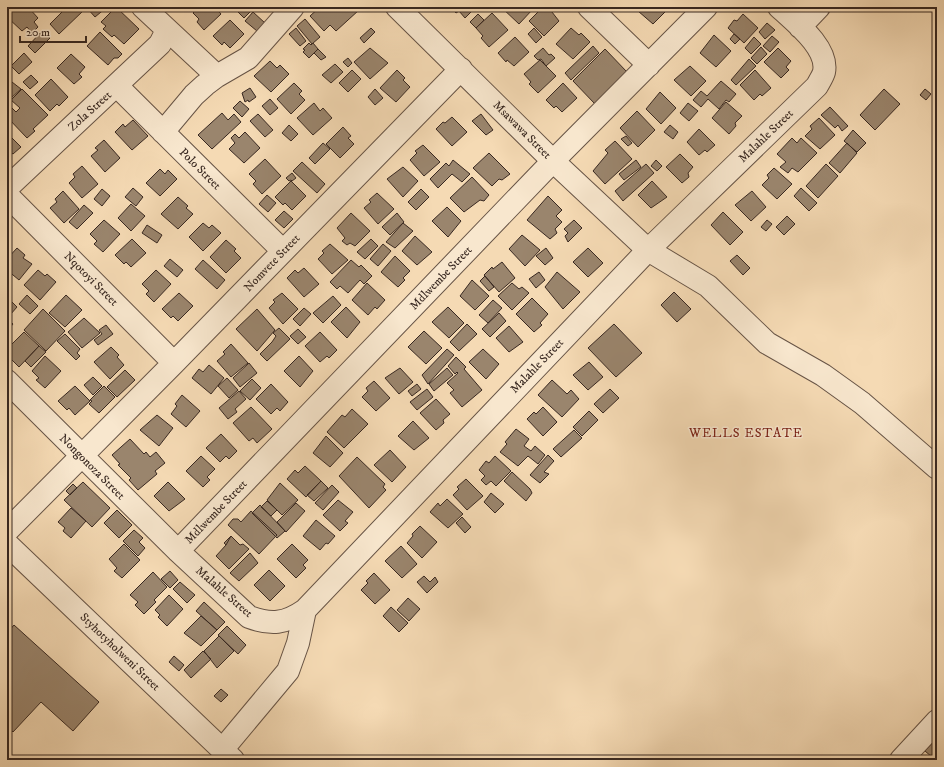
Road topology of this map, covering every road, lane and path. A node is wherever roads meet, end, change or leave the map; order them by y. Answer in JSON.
{"nodes":[{"id":1,"x":143,"y":7,"type":"edge"},
{"id":2,"x":293,"y":7,"type":"edge"},
{"id":3,"x":397,"y":7,"type":"edge"},
{"id":4,"x":589,"y":7,"type":"edge"},
{"id":5,"x":706,"y":7,"type":"edge"},
{"id":6,"x":779,"y":7,"type":"edge"},
{"id":7,"x":819,"y":7,"type":"edge"},
{"id":8,"x":800,"y":27,"type":"junction"},
{"id":9,"x":167,"y":30,"type":"junction"},
{"id":10,"x":649,"y":65,"type":"junction"},
{"id":11,"x":461,"y":69,"type":"junction"},
{"id":12,"x":217,"y":76,"type":"junction"},
{"id":13,"x":117,"y":86,"type":"junction"},
{"id":14,"x":163,"y":132,"type":"junction"},
{"id":15,"x":553,"y":161,"type":"junction"},
{"id":16,"x":7,"y":188,"type":"edge"},
{"id":17,"x":7,"y":195,"type":"edge"},
{"id":18,"x":648,"y":250,"type":"junction"},
{"id":19,"x":283,"y":251,"type":"junction"},
{"id":20,"x":174,"y":363,"type":"junction"},
{"id":21,"x":7,"y":381,"type":"edge"},
{"id":22,"x":81,"y":456,"type":"junction"},
{"id":23,"x":937,"y":468,"type":"edge"},
{"id":24,"x":7,"y":531,"type":"edge"},
{"id":25,"x":7,"y":544,"type":"edge"},
{"id":26,"x":178,"y":551,"type":"junction"},
{"id":27,"x":304,"y":610,"type":"junction"},
{"id":28,"x":937,"y":722,"type":"edge"},
{"id":29,"x":227,"y":755,"type":"edge"},
{"id":30,"x":901,"y":760,"type":"edge"}],
"edges":[{"from":1,"to":9,"type":"street"},
{"from":2,"to":12,"type":"street"},
{"from":3,"to":11,"type":"street","name":"Msawawa Street"},
{"from":4,"to":10,"type":"street"},
{"from":5,"to":10,"type":"street","name":"Mdlwembe Street"},
{"from":6,"to":8,"type":"street","name":"Malahle Street"},
{"from":7,"to":8,"type":"street"},
{"from":8,"to":18,"type":"street","name":"Malahle Street"},
{"from":9,"to":12,"type":"street"},
{"from":9,"to":13,"type":"street","name":"Zola Street"},
{"from":10,"to":15,"type":"street","name":"Mdlwembe Street"},
{"from":11,"to":15,"type":"street","name":"Msawawa Street"},
{"from":11,"to":19,"type":"street","name":"Nomvete Street"},
{"from":12,"to":14,"type":"street"},
{"from":13,"to":14,"type":"street","name":"Polo Street"},
{"from":13,"to":16,"type":"street","name":"Zola Street"},
{"from":14,"to":19,"type":"street","name":"Polo Street"},
{"from":15,"to":18,"type":"street","name":"Msawawa Street"},
{"from":15,"to":26,"type":"street","name":"Mdlwembe Street"},
{"from":17,"to":20,"type":"street","name":"Nqotoyi Street"},
{"from":18,"to":23,"type":"street","name":"Msawawa Street"},
{"from":18,"to":27,"type":"street","name":"Malahle Street"},
{"from":19,"to":20,"type":"street","name":"Nomvete Street"},
{"from":20,"to":22,"type":"street","name":"Nomvete Street"},
{"from":21,"to":22,"type":"street","name":"Nongonoza Street"},
{"from":22,"to":24,"type":"street","name":"Nomvete Street"},
{"from":22,"to":26,"type":"street","name":"Nongonoza Street"},
{"from":25,"to":29,"type":"street","name":"Styhotyholweni Street"},
{"from":26,"to":27,"type":"street","name":"Malahle Street"},
{"from":27,"to":29,"type":"street"},
{"from":28,"to":30,"type":"street"}]}
